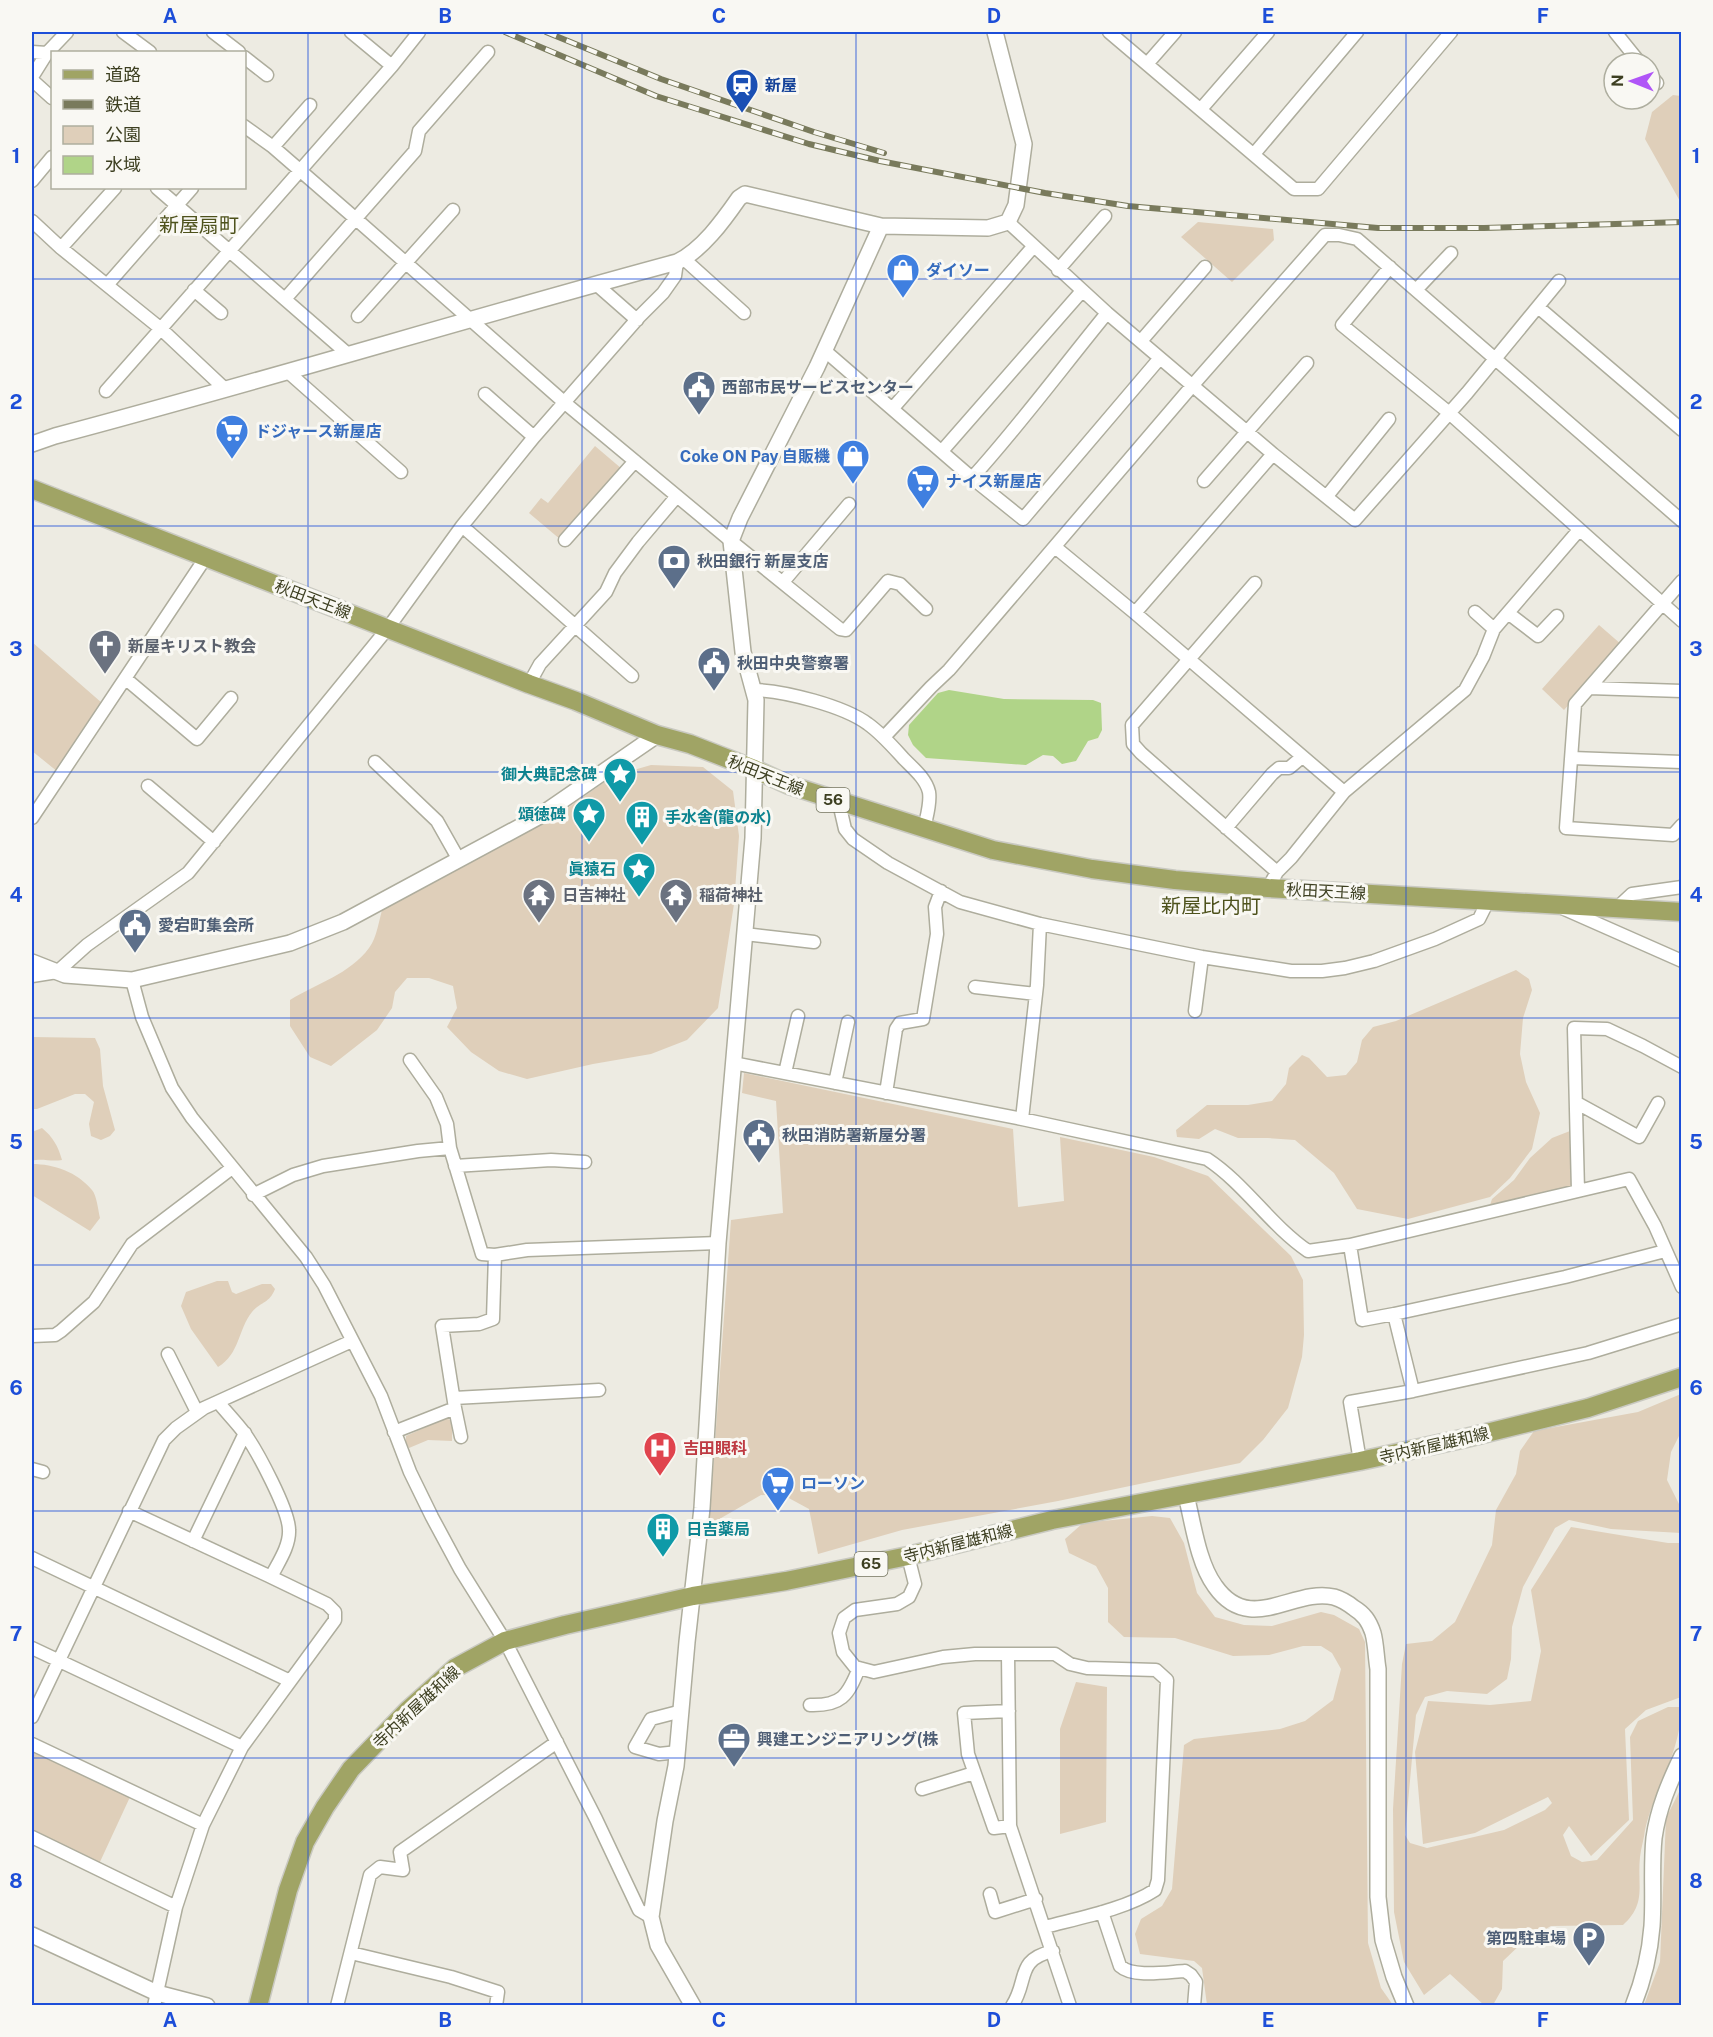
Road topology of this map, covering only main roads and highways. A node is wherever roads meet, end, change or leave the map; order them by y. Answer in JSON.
{"nodes":[{"id":1,"x":32,"y":489,"type":"edge"},
{"id":2,"x":1682,"y":912,"type":"edge"},
{"id":3,"x":1682,"y":1377,"type":"edge"},
{"id":4,"x":258,"y":2006,"type":"edge"}],
"edges":[{"from":1,"to":2,"type":"main road","name":"秋田天王線","number":"56"},
{"from":3,"to":4,"type":"main road","name":"寺内新屋雄和線","number":"65"}]}
